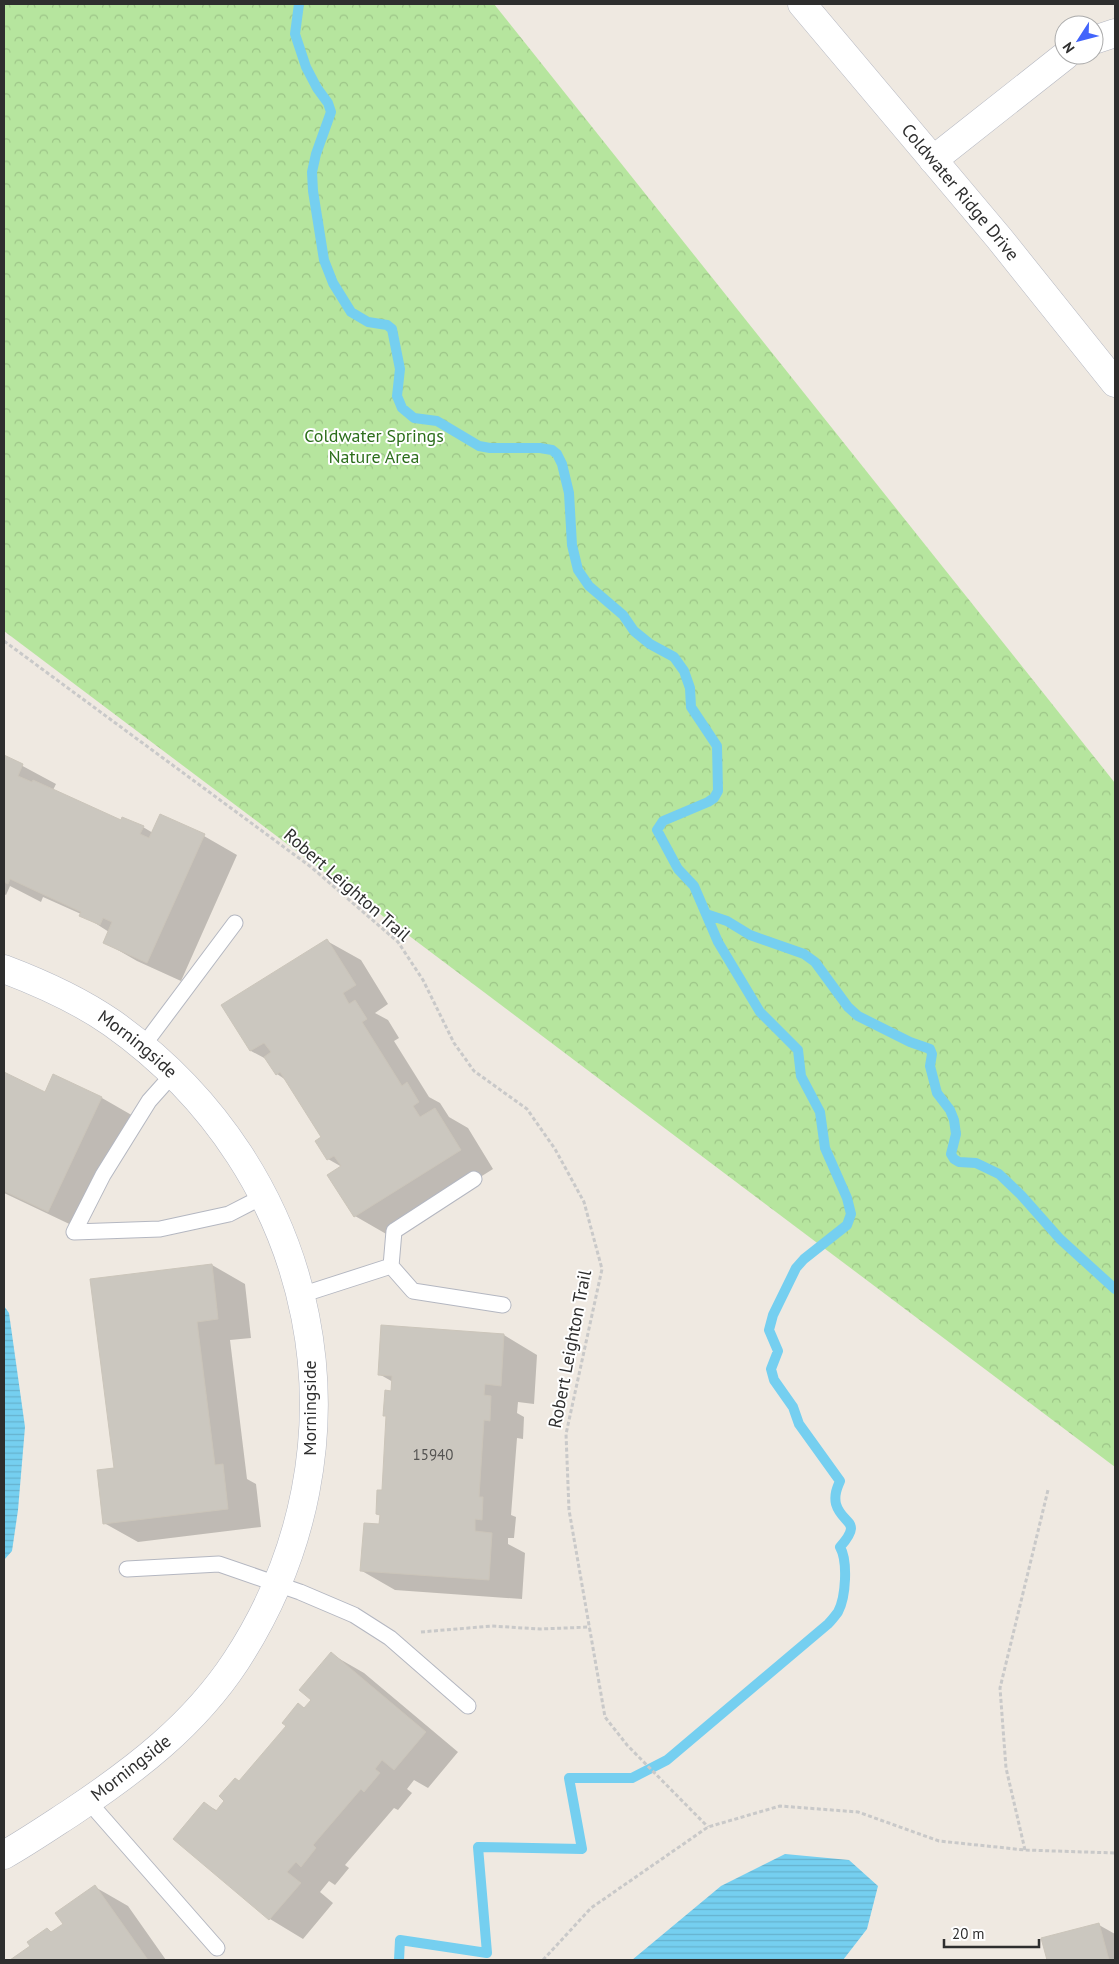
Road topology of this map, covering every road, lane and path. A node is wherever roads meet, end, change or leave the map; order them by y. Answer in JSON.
{"nodes":[{"id":1,"x":802,"y":4,"type":"edge"},
{"id":2,"x":1054,"y":64,"type":"edge"},
{"id":3,"x":933,"y":160,"type":"junction"},
{"id":4,"x":1115,"y":383,"type":"edge"},
{"id":5,"x":4,"y":641,"type":"edge"},
{"id":6,"x":235,"y":923,"type":"dead end"},
{"id":7,"x":4,"y":969,"type":"edge"},
{"id":8,"x":143,"y":1046,"type":"junction"},
{"id":9,"x":174,"y":1073,"type":"junction"},
{"id":10,"x":474,"y":1179,"type":"dead end"},
{"id":11,"x":264,"y":1196,"type":"junction"},
{"id":12,"x":391,"y":1266,"type":"junction"},
{"id":13,"x":301,"y":1295,"type":"junction"},
{"id":14,"x":503,"y":1305,"type":"dead end"},
{"id":15,"x":1048,"y":1490,"type":"dead end"},
{"id":16,"x":127,"y":1569,"type":"dead end"},
{"id":17,"x":278,"y":1584,"type":"junction"},
{"id":18,"x":590,"y":1627,"type":"junction"},
{"id":19,"x":390,"y":1638,"type":"junction"},
{"id":20,"x":468,"y":1706,"type":"dead end"},
{"id":21,"x":88,"y":1802,"type":"junction"},
{"id":22,"x":708,"y":1826,"type":"junction"},
{"id":23,"x":1026,"y":1850,"type":"junction"},
{"id":24,"x":1115,"y":1852,"type":"edge"},
{"id":25,"x":4,"y":1855,"type":"edge"},
{"id":26,"x":216,"y":1948,"type":"dead end"},
{"id":27,"x":543,"y":1960,"type":"edge"}],
"edges":[{"from":1,"to":3,"type":"street","name":"Coldwater Ridge Drive"},
{"from":2,"to":3,"type":"street"},
{"from":3,"to":4,"type":"street","name":"Coldwater Ridge Drive"},
{"from":5,"to":18,"type":"path","name":"Robert Leighton Trail"},
{"from":6,"to":8,"type":"lane"},
{"from":7,"to":8,"type":"street","name":"Morningside"},
{"from":8,"to":9,"type":"street","name":"Morningside"},
{"from":9,"to":11,"type":"street","name":"Morningside"},
{"from":9,"to":11,"type":"lane"},
{"from":10,"to":12,"type":"lane"},
{"from":11,"to":13,"type":"street","name":"Morningside"},
{"from":12,"to":13,"type":"lane"},
{"from":12,"to":14,"type":"lane"},
{"from":13,"to":17,"type":"street","name":"Morningside"},
{"from":15,"to":23,"type":"path"},
{"from":16,"to":17,"type":"lane"},
{"from":17,"to":19,"type":"lane"},
{"from":17,"to":21,"type":"street","name":"Morningside"},
{"from":18,"to":19,"type":"path"},
{"from":18,"to":22,"type":"path","name":"Robert Leighton Trail"},
{"from":19,"to":20,"type":"lane"},
{"from":21,"to":25,"type":"street","name":"Morningside"},
{"from":21,"to":26,"type":"lane"},
{"from":22,"to":23,"type":"path"},
{"from":22,"to":27,"type":"path"},
{"from":23,"to":24,"type":"path"}]}
